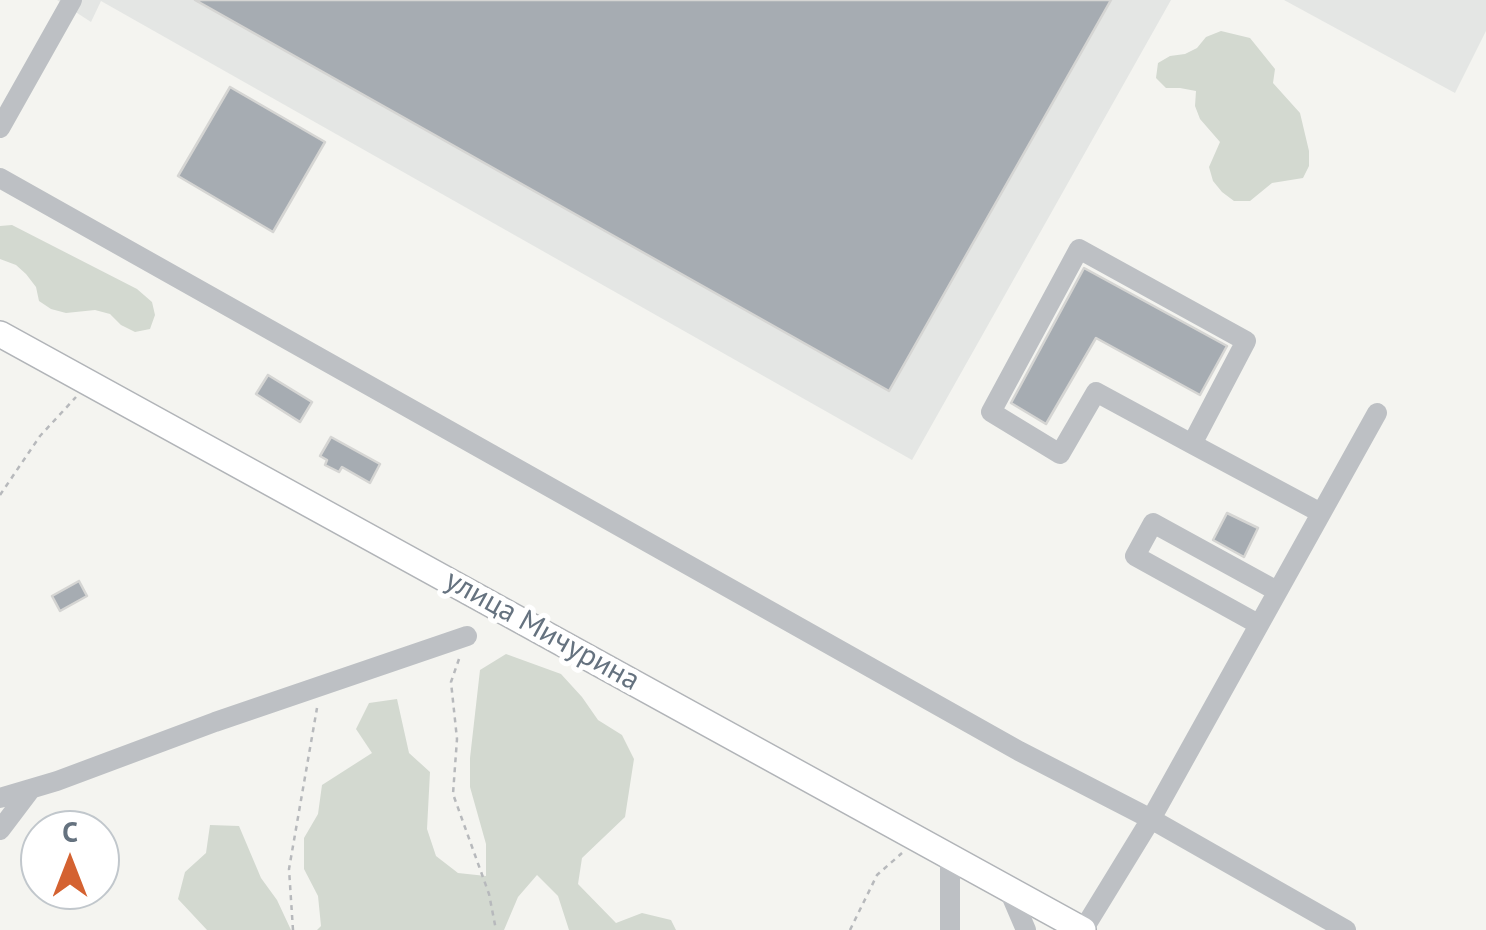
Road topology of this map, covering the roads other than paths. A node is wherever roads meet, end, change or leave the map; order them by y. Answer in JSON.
{"nodes":[{"id":1,"x":72,"y":0,"type":"edge"},
{"id":2,"x":0,"y":128,"type":"edge"},
{"id":3,"x":0,"y":178,"type":"edge"},
{"id":4,"x":0,"y":334,"type":"edge"},
{"id":5,"x":1377,"y":413,"type":"dead end"},
{"id":6,"x":1192,"y":444,"type":"junction"},
{"id":7,"x":1321,"y":512,"type":"junction"},
{"id":8,"x":1277,"y":590,"type":"junction"},
{"id":9,"x":1258,"y":624,"type":"junction"},
{"id":10,"x":467,"y":636,"type":"road end"},
{"id":11,"x":31,"y":789,"type":"junction"},
{"id":12,"x":0,"y":798,"type":"edge"},
{"id":13,"x":1151,"y":819,"type":"junction"},
{"id":14,"x":0,"y":830,"type":"edge"},
{"id":15,"x":950,"y":856,"type":"junction"},
{"id":16,"x":1008,"y":888,"type":"junction"},
{"id":17,"x":950,"y":930,"type":"edge"},
{"id":18,"x":1026,"y":930,"type":"edge"},
{"id":19,"x":1083,"y":930,"type":"edge"},
{"id":20,"x":1346,"y":930,"type":"edge"}],
"edges":[{"from":1,"to":2,"type":"lane"},
{"from":3,"to":13,"type":"lane"},
{"from":4,"to":15,"type":"main road","name":"улица Мичурина"},
{"from":5,"to":7,"type":"lane"},
{"from":6,"to":6,"type":"lane"},
{"from":6,"to":7,"type":"lane"},
{"from":7,"to":8,"type":"lane"},
{"from":8,"to":9,"type":"lane"},
{"from":8,"to":9,"type":"lane"},
{"from":9,"to":13,"type":"lane"},
{"from":10,"to":11,"type":"lane"},
{"from":11,"to":12,"type":"lane"},
{"from":11,"to":14,"type":"lane"},
{"from":13,"to":19,"type":"lane"},
{"from":13,"to":20,"type":"lane"},
{"from":15,"to":16,"type":"main road","name":"улица Мичурина"},
{"from":15,"to":17,"type":"lane"},
{"from":16,"to":18,"type":"lane"},
{"from":16,"to":19,"type":"main road","name":"улица Мичурина"}]}
